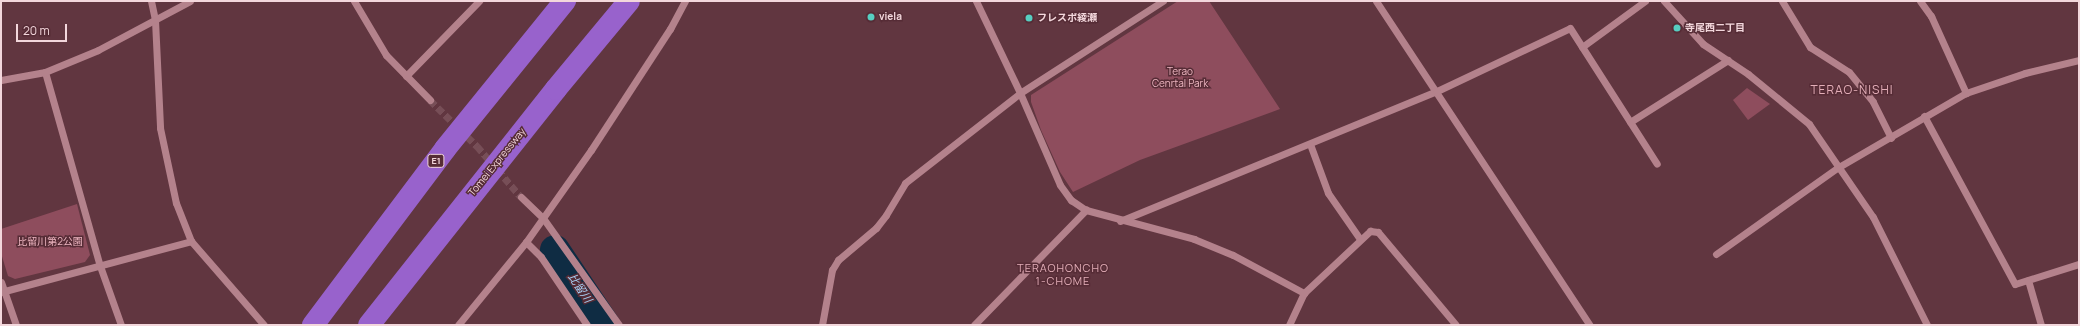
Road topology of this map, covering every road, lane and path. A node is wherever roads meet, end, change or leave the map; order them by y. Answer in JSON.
{"nodes":[{"id":1,"x":152,"y":1,"type":"edge"},
{"id":2,"x":190,"y":1,"type":"edge"},
{"id":3,"x":479,"y":1,"type":"edge"},
{"id":4,"x":565,"y":1,"type":"edge"},
{"id":5,"x":629,"y":1,"type":"edge"},
{"id":6,"x":685,"y":1,"type":"edge"},
{"id":7,"x":976,"y":1,"type":"edge"},
{"id":8,"x":1163,"y":1,"type":"edge"},
{"id":9,"x":1376,"y":1,"type":"edge"},
{"id":10,"x":1645,"y":1,"type":"edge"},
{"id":11,"x":1664,"y":1,"type":"edge"},
{"id":12,"x":1782,"y":1,"type":"edge"},
{"id":13,"x":1920,"y":1,"type":"edge"},
{"id":14,"x":357,"y":2,"type":"edge"},
{"id":15,"x":155,"y":20,"type":"junction"},
{"id":16,"x":1582,"y":47,"type":"junction"},
{"id":17,"x":1728,"y":60,"type":"junction"},
{"id":18,"x":2079,"y":60,"type":"edge"},
{"id":19,"x":45,"y":72,"type":"junction"},
{"id":20,"x":406,"y":76,"type":"junction"},
{"id":21,"x":1,"y":80,"type":"edge"},
{"id":22,"x":1437,"y":91,"type":"junction"},
{"id":23,"x":1020,"y":93,"type":"junction"},
{"id":24,"x":1966,"y":93,"type":"junction"},
{"id":25,"x":430,"y":100,"type":"tunnel mouth"},
{"id":26,"x":1924,"y":116,"type":"junction"},
{"id":27,"x":1630,"y":122,"type":"junction"},
{"id":28,"x":1891,"y":138,"type":"junction"},
{"id":29,"x":1310,"y":144,"type":"junction"},
{"id":30,"x":1657,"y":164,"type":"dead end"},
{"id":31,"x":1837,"y":168,"type":"junction"},
{"id":32,"x":521,"y":197,"type":"tunnel mouth"},
{"id":33,"x":1086,"y":210,"type":"junction"},
{"id":34,"x":543,"y":218,"type":"junction"},
{"id":35,"x":1120,"y":221,"type":"junction"},
{"id":36,"x":1360,"y":239,"type":"junction"},
{"id":37,"x":191,"y":241,"type":"junction"},
{"id":38,"x":526,"y":242,"type":"junction"},
{"id":39,"x":1716,"y":254,"type":"dead end"},
{"id":40,"x":2079,"y":264,"type":"edge"},
{"id":41,"x":100,"y":266,"type":"junction"},
{"id":42,"x":2028,"y":280,"type":"junction"},
{"id":43,"x":1,"y":282,"type":"edge"},
{"id":44,"x":2,"y":292,"type":"edge"},
{"id":45,"x":1304,"y":293,"type":"junction"},
{"id":46,"x":462,"y":324,"type":"edge"},
{"id":47,"x":16,"y":325,"type":"edge"},
{"id":48,"x":121,"y":325,"type":"edge"},
{"id":49,"x":264,"y":325,"type":"edge"},
{"id":50,"x":313,"y":325,"type":"edge"},
{"id":51,"x":369,"y":325,"type":"edge"},
{"id":52,"x":587,"y":325,"type":"edge"},
{"id":53,"x":619,"y":325,"type":"edge"},
{"id":54,"x":822,"y":325,"type":"edge"},
{"id":55,"x":974,"y":325,"type":"edge"},
{"id":56,"x":1289,"y":325,"type":"edge"},
{"id":57,"x":1456,"y":325,"type":"edge"},
{"id":58,"x":1590,"y":325,"type":"edge"},
{"id":59,"x":1927,"y":325,"type":"edge"},
{"id":60,"x":2041,"y":325,"type":"edge"}],
"edges":[{"from":1,"to":15,"type":"street"},
{"from":2,"to":15,"type":"street"},
{"from":3,"to":20,"type":"street"},
{"from":4,"to":50,"type":"highway","number":"E1"},
{"from":5,"to":51,"type":"highway","name":"Tomei Expressway"},
{"from":6,"to":34,"type":"street"},
{"from":7,"to":23,"type":"street"},
{"from":8,"to":23,"type":"street"},
{"from":9,"to":22,"type":"street"},
{"from":10,"to":16,"type":"street"},
{"from":11,"to":17,"type":"street"},
{"from":12,"to":28,"type":"street"},
{"from":13,"to":24,"type":"street"},
{"from":14,"to":20,"type":"street"},
{"from":15,"to":19,"type":"street"},
{"from":15,"to":37,"type":"street"},
{"from":16,"to":22,"type":"street"},
{"from":16,"to":27,"type":"street"},
{"from":17,"to":27,"type":"street"},
{"from":17,"to":31,"type":"street"},
{"from":18,"to":24,"type":"street"},
{"from":19,"to":21,"type":"street"},
{"from":19,"to":41,"type":"street"},
{"from":20,"to":25,"type":"street"},
{"from":22,"to":29,"type":"street"},
{"from":22,"to":58,"type":"street"},
{"from":23,"to":33,"type":"street"},
{"from":23,"to":54,"type":"street"},
{"from":24,"to":26,"type":"street"},
{"from":26,"to":28,"type":"street"},
{"from":26,"to":42,"type":"street"},
{"from":27,"to":30,"type":"street"},
{"from":28,"to":31,"type":"street"},
{"from":29,"to":35,"type":"street"},
{"from":29,"to":36,"type":"street"},
{"from":31,"to":39,"type":"street"},
{"from":31,"to":59,"type":"street"},
{"from":32,"to":34,"type":"street"},
{"from":33,"to":35,"type":"street"},
{"from":33,"to":55,"type":"street"},
{"from":34,"to":38,"type":"street"},
{"from":34,"to":53,"type":"street"},
{"from":35,"to":45,"type":"street"},
{"from":36,"to":45,"type":"street"},
{"from":36,"to":57,"type":"street"},
{"from":37,"to":41,"type":"street"},
{"from":37,"to":49,"type":"street"},
{"from":38,"to":46,"type":"street"},
{"from":38,"to":52,"type":"street"},
{"from":40,"to":42,"type":"street"},
{"from":41,"to":44,"type":"street"},
{"from":41,"to":48,"type":"street"},
{"from":42,"to":60,"type":"street"},
{"from":43,"to":44,"type":"street"},
{"from":44,"to":47,"type":"street"},
{"from":45,"to":56,"type":"street"}]}
